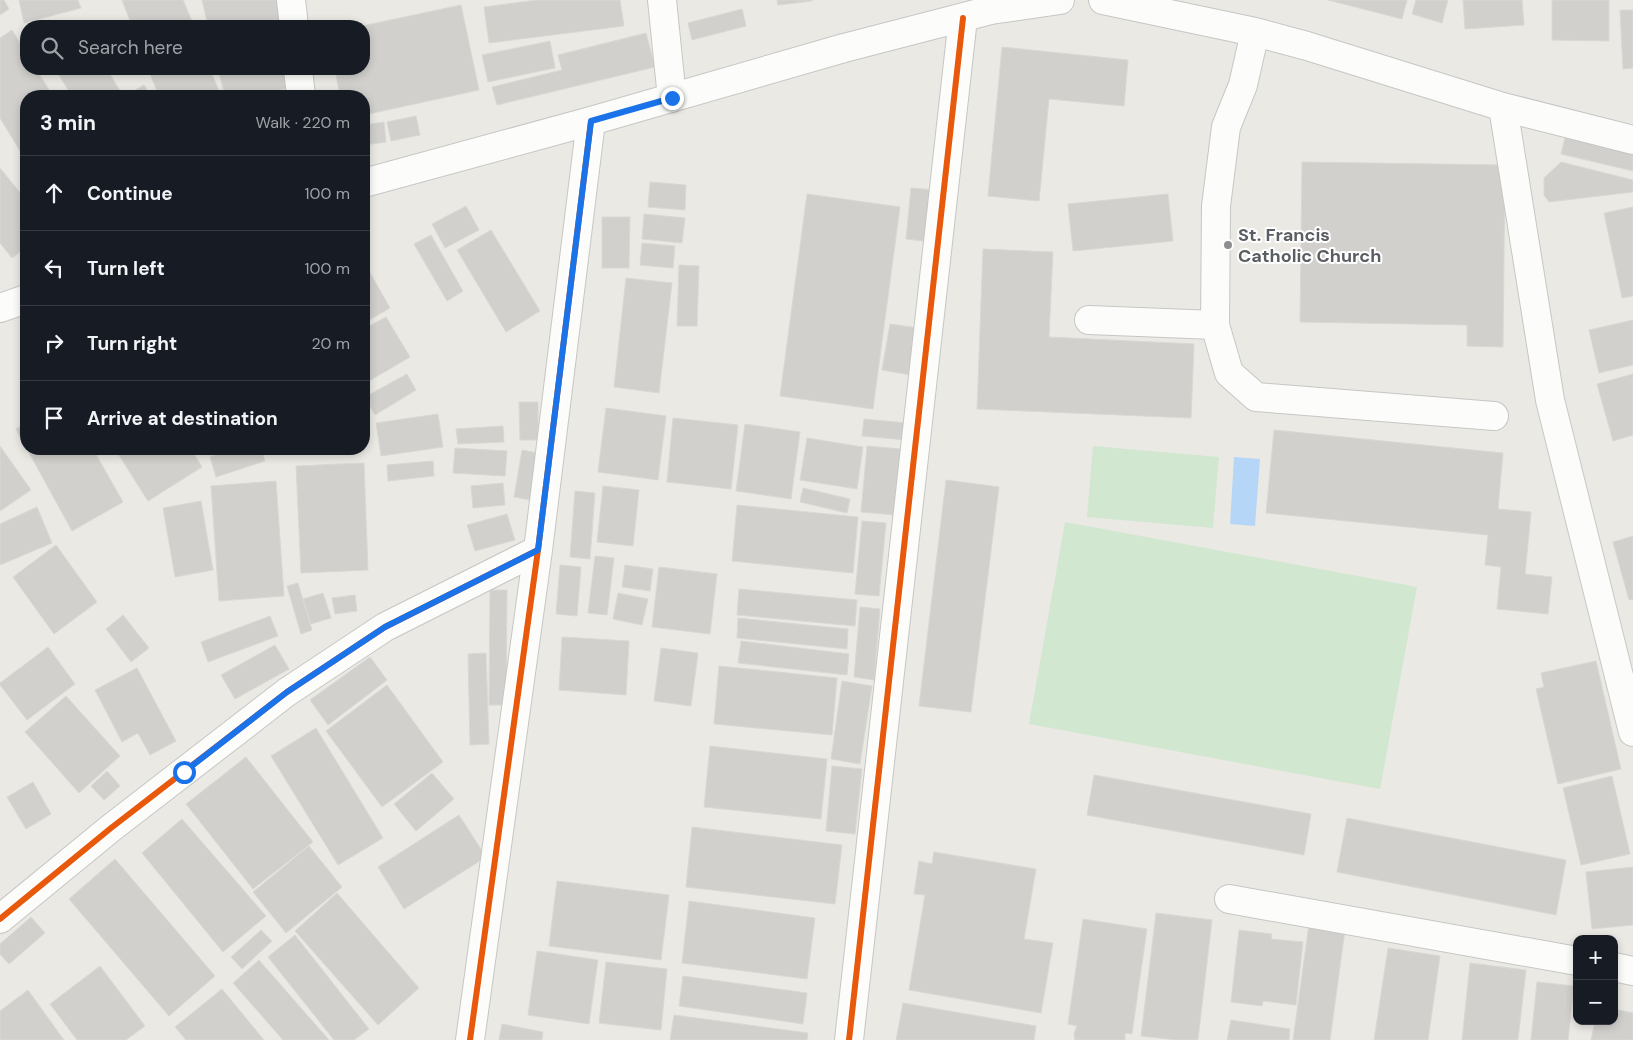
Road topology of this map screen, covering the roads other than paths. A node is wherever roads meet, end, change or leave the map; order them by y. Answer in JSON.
{"nodes":[{"id":1,"x":291,"y":0,"type":"edge"},
{"id":2,"x":662,"y":0,"type":"edge"},
{"id":3,"x":1060,"y":0,"type":"edge"},
{"id":4,"x":1103,"y":0,"type":"edge"},
{"id":5,"x":991,"y":5,"type":"edge"},
{"id":6,"x":963,"y":18,"type":"junction"},
{"id":7,"x":293,"y":20,"type":"edge"},
{"id":8,"x":1255,"y":32,"type":"junction"},
{"id":9,"x":299,"y":75,"type":"edge"},
{"id":10,"x":300,"y":90,"type":"edge"},
{"id":11,"x":672,"y":98,"type":"junction"},
{"id":12,"x":1503,"y":107,"type":"junction"},
{"id":13,"x":591,"y":121,"type":"junction"},
{"id":14,"x":1633,"y":140,"type":"edge"},
{"id":15,"x":370,"y":181,"type":"edge"},
{"id":16,"x":20,"y":300,"type":"edge"},
{"id":17,"x":0,"y":308,"type":"edge"},
{"id":18,"x":1089,"y":320,"type":"dead end"},
{"id":19,"x":1215,"y":325,"type":"junction"},
{"id":20,"x":1494,"y":416,"type":"dead end"},
{"id":21,"x":538,"y":550,"type":"junction"},
{"id":22,"x":1633,"y":732,"type":"edge"},
{"id":23,"x":1228,"y":898,"type":"dead end"},
{"id":24,"x":0,"y":919,"type":"edge"},
{"id":25,"x":1573,"y":959,"type":"edge"},
{"id":26,"x":1618,"y":968,"type":"edge"},
{"id":27,"x":1633,"y":971,"type":"edge"},
{"id":28,"x":464,"y":1035,"type":"edge"},
{"id":29,"x":849,"y":1040,"type":"edge"}],
"edges":[{"from":1,"to":7,"type":"street"},
{"from":2,"to":11,"type":"street"},
{"from":3,"to":5,"type":"street"},
{"from":4,"to":8,"type":"street"},
{"from":5,"to":6,"type":"street"},
{"from":6,"to":11,"type":"street"},
{"from":6,"to":29,"type":"street"},
{"from":8,"to":12,"type":"street"},
{"from":8,"to":19,"type":"street"},
{"from":9,"to":10,"type":"street"},
{"from":11,"to":13,"type":"street"},
{"from":12,"to":14,"type":"street"},
{"from":12,"to":22,"type":"street"},
{"from":13,"to":15,"type":"street"},
{"from":13,"to":21,"type":"street"},
{"from":16,"to":17,"type":"street"},
{"from":18,"to":19,"type":"street"},
{"from":19,"to":20,"type":"street"},
{"from":21,"to":24,"type":"street"},
{"from":21,"to":28,"type":"street"},
{"from":23,"to":25,"type":"street"},
{"from":26,"to":27,"type":"street"}]}
